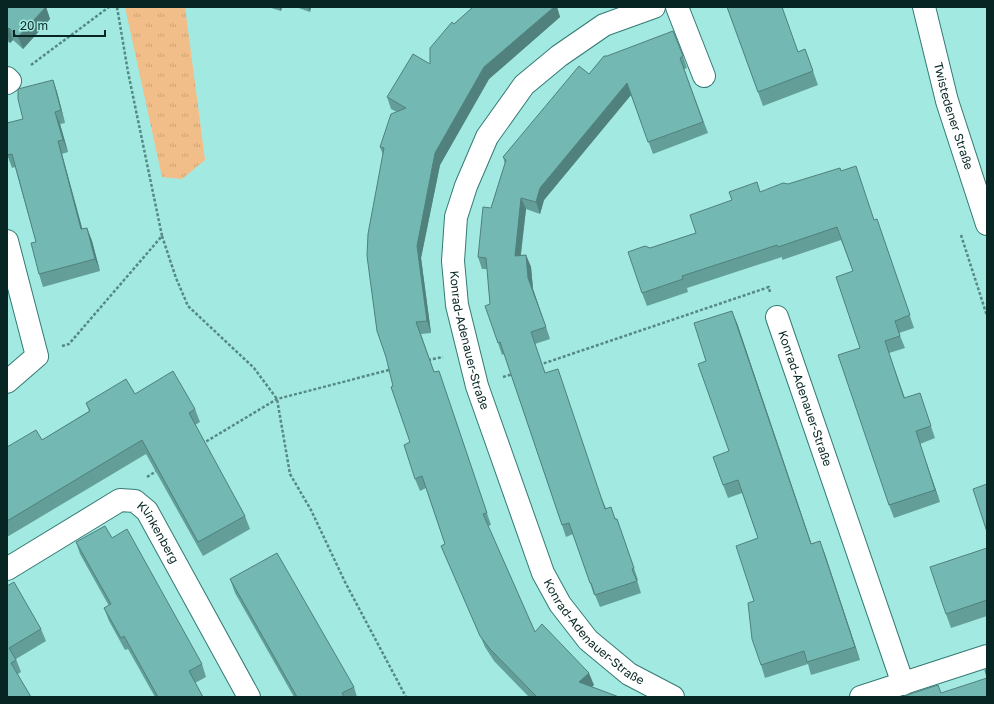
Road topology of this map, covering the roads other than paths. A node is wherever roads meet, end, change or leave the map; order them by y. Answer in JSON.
{"nodes":[{"id":1,"x":654,"y":7,"type":"edge"},
{"id":2,"x":677,"y":7,"type":"edge"},
{"id":3,"x":924,"y":7,"type":"edge"},
{"id":4,"x":704,"y":76,"type":"dead end"},
{"id":5,"x":987,"y":224,"type":"edge"},
{"id":6,"x":7,"y":241,"type":"edge"},
{"id":7,"x":777,"y":317,"type":"road end"},
{"id":8,"x":7,"y":382,"type":"edge"},
{"id":9,"x":7,"y":569,"type":"edge"},
{"id":10,"x":987,"y":656,"type":"edge"},
{"id":11,"x":903,"y":684,"type":"junction"},
{"id":12,"x":249,"y":697,"type":"edge"},
{"id":13,"x":673,"y":697,"type":"edge"},
{"id":14,"x":861,"y":697,"type":"edge"}],
"edges":[{"from":1,"to":13,"type":"street","name":"Konrad-Adenauer-Straße"},
{"from":2,"to":4,"type":"street"},
{"from":3,"to":5,"type":"street","name":"Twistedener Straße"},
{"from":6,"to":8,"type":"street"},
{"from":7,"to":11,"type":"street","name":"Konrad-Adenauer-Straße"},
{"from":9,"to":12,"type":"street","name":"Klinkenberg"},
{"from":10,"to":11,"type":"street"},
{"from":11,"to":14,"type":"street"}]}
